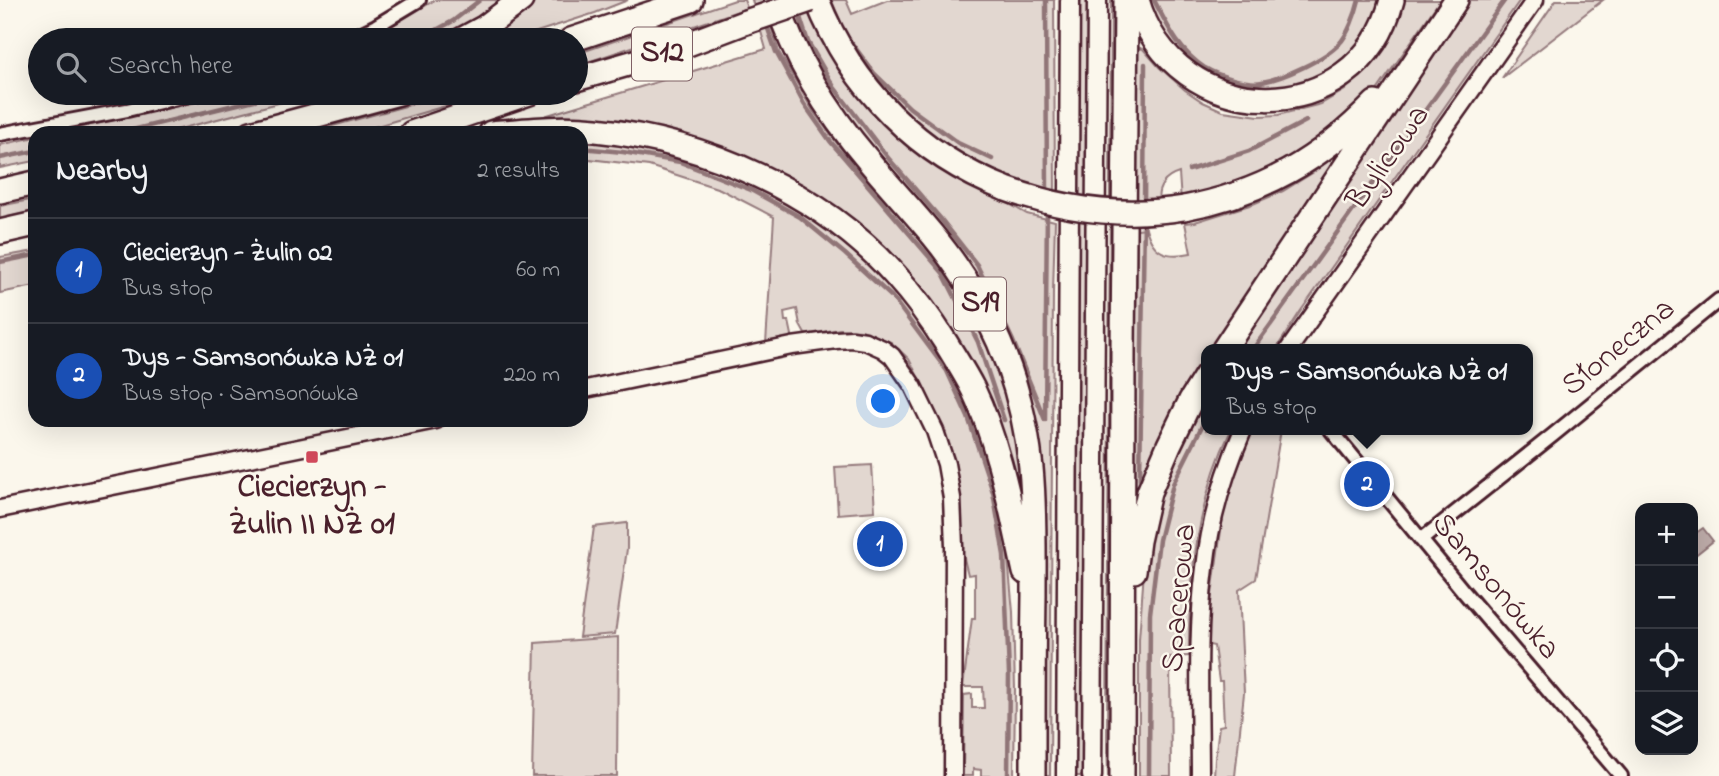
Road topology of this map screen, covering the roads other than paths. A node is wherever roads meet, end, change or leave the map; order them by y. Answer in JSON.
{"nodes":[{"id":1,"x":419,"y":0,"type":"edge"},
{"id":2,"x":520,"y":0,"type":"edge"},
{"id":3,"x":691,"y":0,"type":"edge"},
{"id":4,"x":776,"y":0,"type":"edge"},
{"id":5,"x":810,"y":0,"type":"edge"},
{"id":6,"x":817,"y":0,"type":"edge"},
{"id":7,"x":1070,"y":0,"type":"edge"},
{"id":8,"x":1097,"y":0,"type":"edge"},
{"id":9,"x":1126,"y":0,"type":"edge"},
{"id":10,"x":1137,"y":0,"type":"edge"},
{"id":11,"x":1392,"y":0,"type":"edge"},
{"id":12,"x":1456,"y":0,"type":"edge"},
{"id":13,"x":1535,"y":0,"type":"edge"},
{"id":14,"x":1437,"y":27,"type":"junction"},
{"id":15,"x":372,"y":28,"type":"edge"},
{"id":16,"x":483,"y":28,"type":"edge"},
{"id":17,"x":588,"y":34,"type":"edge"},
{"id":18,"x":588,"y":76,"type":"edge"},
{"id":19,"x":148,"y":105,"type":"edge"},
{"id":20,"x":328,"y":105,"type":"edge"},
{"id":21,"x":356,"y":105,"type":"edge"},
{"id":22,"x":494,"y":105,"type":"edge"},
{"id":23,"x":288,"y":124,"type":"junction"},
{"id":24,"x":42,"y":126,"type":"edge"},
{"id":25,"x":280,"y":126,"type":"edge"},
{"id":26,"x":432,"y":126,"type":"edge"},
{"id":27,"x":28,"y":129,"type":"edge"},
{"id":28,"x":588,"y":130,"type":"edge"},
{"id":29,"x":0,"y":134,"type":"edge"},
{"id":30,"x":28,"y":185,"type":"edge"},
{"id":31,"x":0,"y":191,"type":"edge"},
{"id":32,"x":28,"y":226,"type":"edge"},
{"id":33,"x":0,"y":232,"type":"edge"},
{"id":34,"x":1719,"y":300,"type":"edge"},
{"id":35,"x":1227,"y":344,"type":"edge"},
{"id":36,"x":1293,"y":344,"type":"edge"},
{"id":37,"x":1201,"y":384,"type":"edge"},
{"id":38,"x":588,"y":389,"type":"edge"},
{"id":39,"x":402,"y":427,"type":"edge"},
{"id":40,"x":1241,"y":435,"type":"edge"},
{"id":41,"x":1335,"y":435,"type":"edge"},
{"id":42,"x":0,"y":509,"type":"edge"},
{"id":43,"x":1421,"y":540,"type":"junction"},
{"id":44,"x":1034,"y":614,"type":"junction"},
{"id":45,"x":1123,"y":650,"type":"junction"},
{"id":46,"x":953,"y":776,"type":"edge"},
{"id":47,"x":1033,"y":776,"type":"edge"},
{"id":48,"x":1066,"y":776,"type":"edge"},
{"id":49,"x":1093,"y":776,"type":"edge"},
{"id":50,"x":1122,"y":776,"type":"edge"},
{"id":51,"x":1200,"y":776,"type":"edge"},
{"id":52,"x":1620,"y":776,"type":"edge"}],
"edges":[{"from":1,"to":15,"type":"street"},
{"from":2,"to":16,"type":"highway"},
{"from":3,"to":17,"type":"highway","number":"S12"},
{"from":4,"to":44,"type":"highway","number":"S19"},
{"from":5,"to":18,"type":"highway","number":"S12","bridge":true},
{"from":6,"to":14,"type":"highway","bridge":true},
{"from":7,"to":48,"type":"main road"},
{"from":8,"to":49,"type":"main road"},
{"from":9,"to":45,"type":"highway"},
{"from":10,"to":11,"type":"highway"},
{"from":12,"to":14,"type":"highway"},
{"from":13,"to":36,"type":"street","name":"Bylicowa"},
{"from":14,"to":35,"type":"highway"},
{"from":19,"to":24,"type":"street"},
{"from":20,"to":23,"type":"highway"},
{"from":21,"to":23,"type":"highway"},
{"from":22,"to":26,"type":"highway"},
{"from":23,"to":25,"type":"highway"},
{"from":27,"to":29,"type":"street"},
{"from":28,"to":44,"type":"highway"},
{"from":30,"to":31,"type":"highway"},
{"from":32,"to":33,"type":"highway"},
{"from":34,"to":43,"type":"street","name":"Słoneczna"},
{"from":37,"to":45,"type":"highway"},
{"from":38,"to":46,"type":"street"},
{"from":39,"to":42,"type":"street"},
{"from":40,"to":51,"type":"street","name":"Spacerowa"},
{"from":41,"to":43,"type":"street","name":"Samsonówka"},
{"from":43,"to":52,"type":"street","name":"Samsonówka"},
{"from":44,"to":47,"type":"highway","number":"S19"},
{"from":45,"to":50,"type":"highway"}]}
